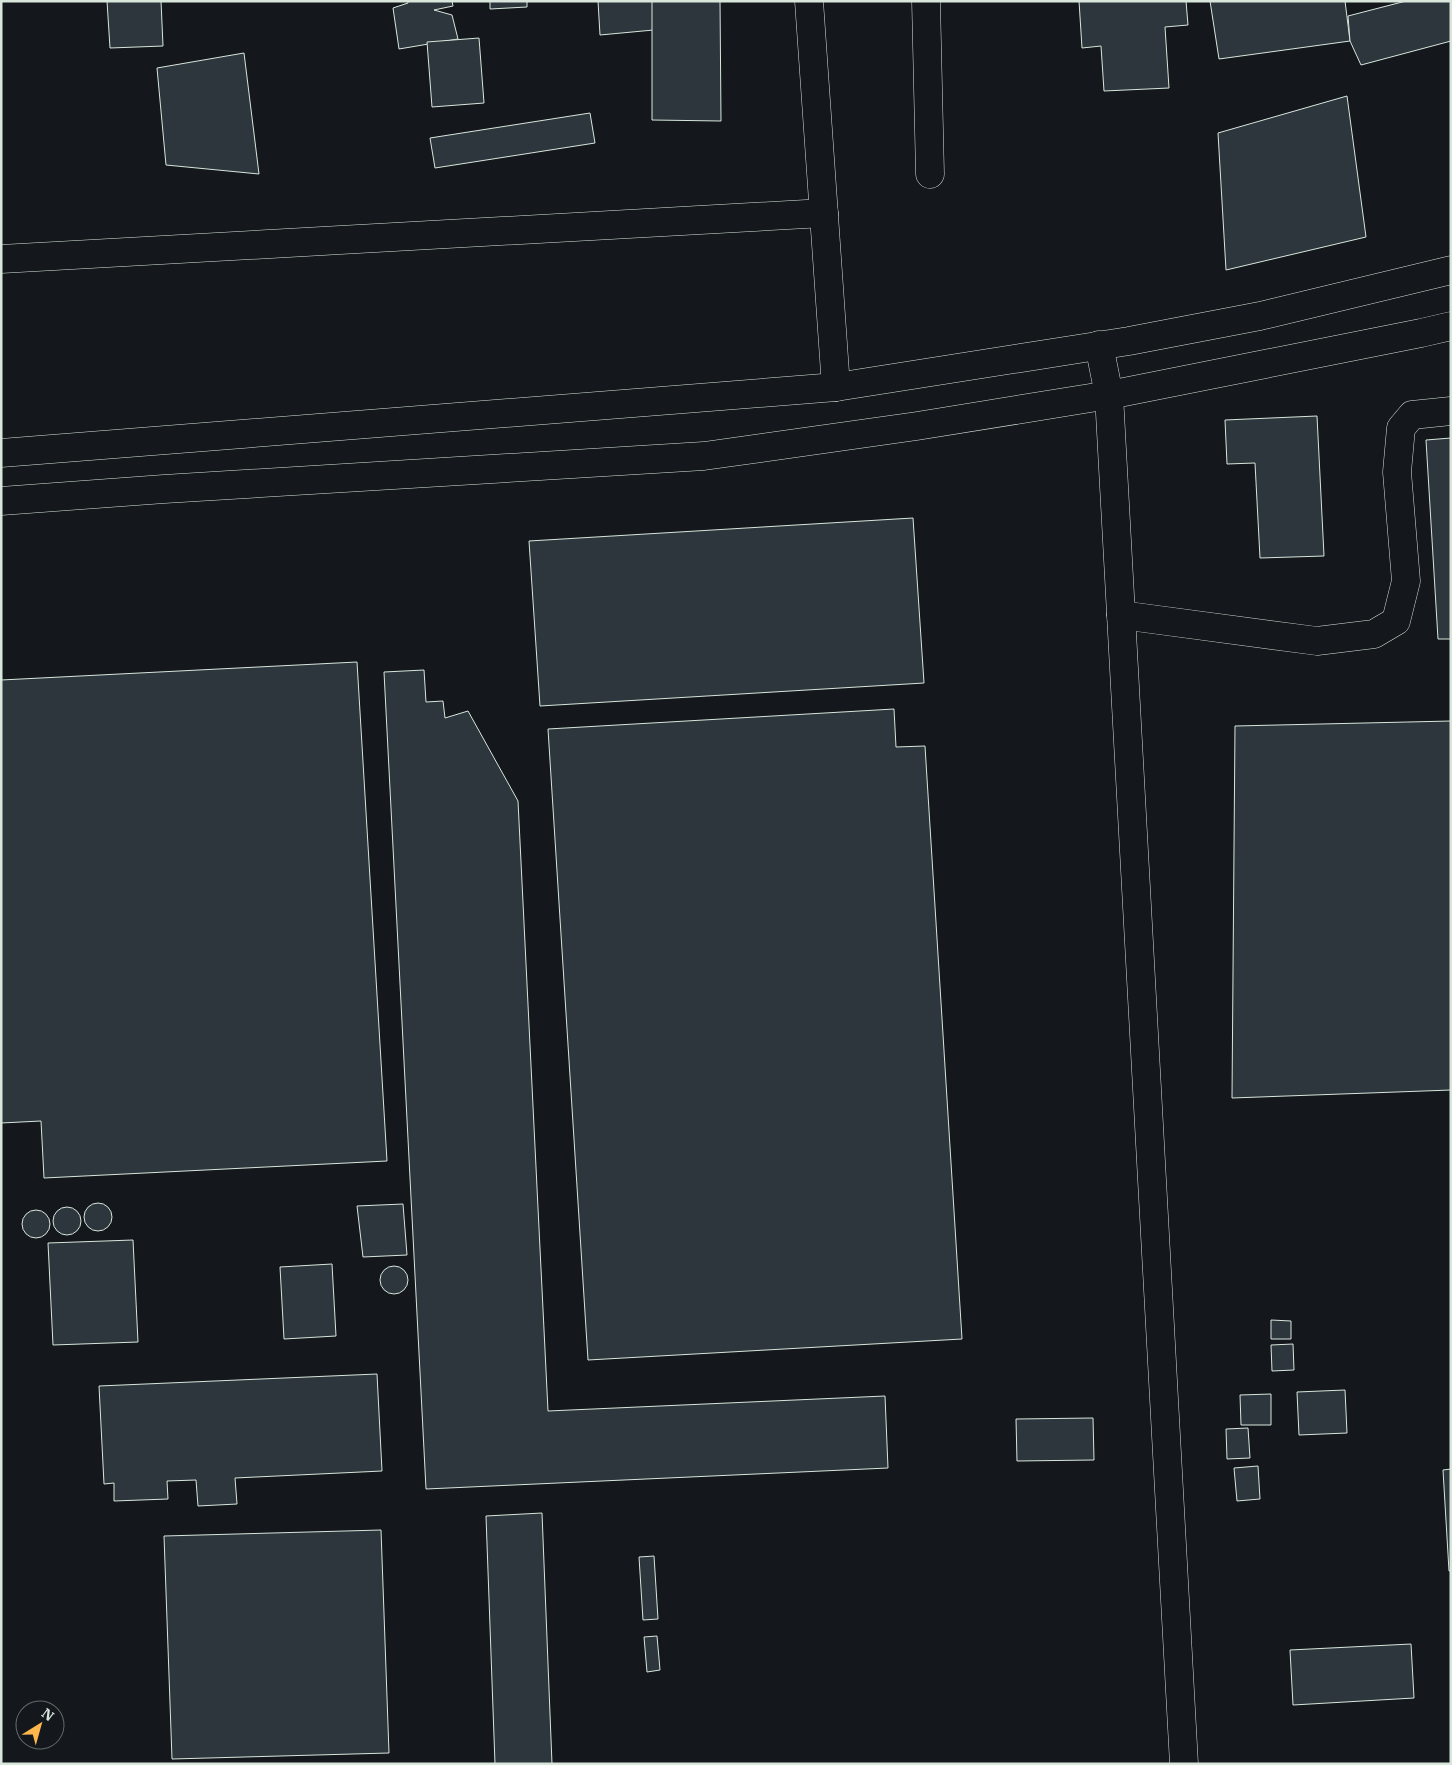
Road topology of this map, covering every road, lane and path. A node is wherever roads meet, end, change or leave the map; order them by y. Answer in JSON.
{"nodes":[{"id":1,"x":809,"y":1,"type":"edge"},
{"id":2,"x":926,"y":1,"type":"edge"},
{"id":3,"x":930,"y":174,"type":"dead end"},
{"id":4,"x":824,"y":213,"type":"junction"},
{"id":5,"x":1,"y":259,"type":"edge"},
{"id":6,"x":1451,"y":270,"type":"edge"},
{"id":7,"x":1451,"y":326,"type":"edge"},
{"id":8,"x":1099,"y":345,"type":"junction"},
{"id":9,"x":836,"y":387,"type":"junction"},
{"id":10,"x":1109,"y":395,"type":"junction"},
{"id":11,"x":1451,"y":412,"type":"edge"},
{"id":12,"x":1,"y":453,"type":"edge"},
{"id":13,"x":1,"y":501,"type":"edge"},
{"id":14,"x":1121,"y":615,"type":"junction"},
{"id":15,"x":1184,"y":1764,"type":"edge"}],
"edges":[{"from":1,"to":4,"type":"main road"},
{"from":2,"to":3,"type":"main road"},
{"from":4,"to":5,"type":"main road"},
{"from":4,"to":9,"type":"main road"},
{"from":6,"to":8,"type":"main road"},
{"from":7,"to":10,"type":"main road"},
{"from":8,"to":9,"type":"main road"},
{"from":8,"to":10,"type":"main road"},
{"from":9,"to":12,"type":"main road"},
{"from":10,"to":13,"type":"main road"},
{"from":10,"to":14,"type":"main road"},
{"from":11,"to":14,"type":"main road"},
{"from":14,"to":15,"type":"main road"}]}
